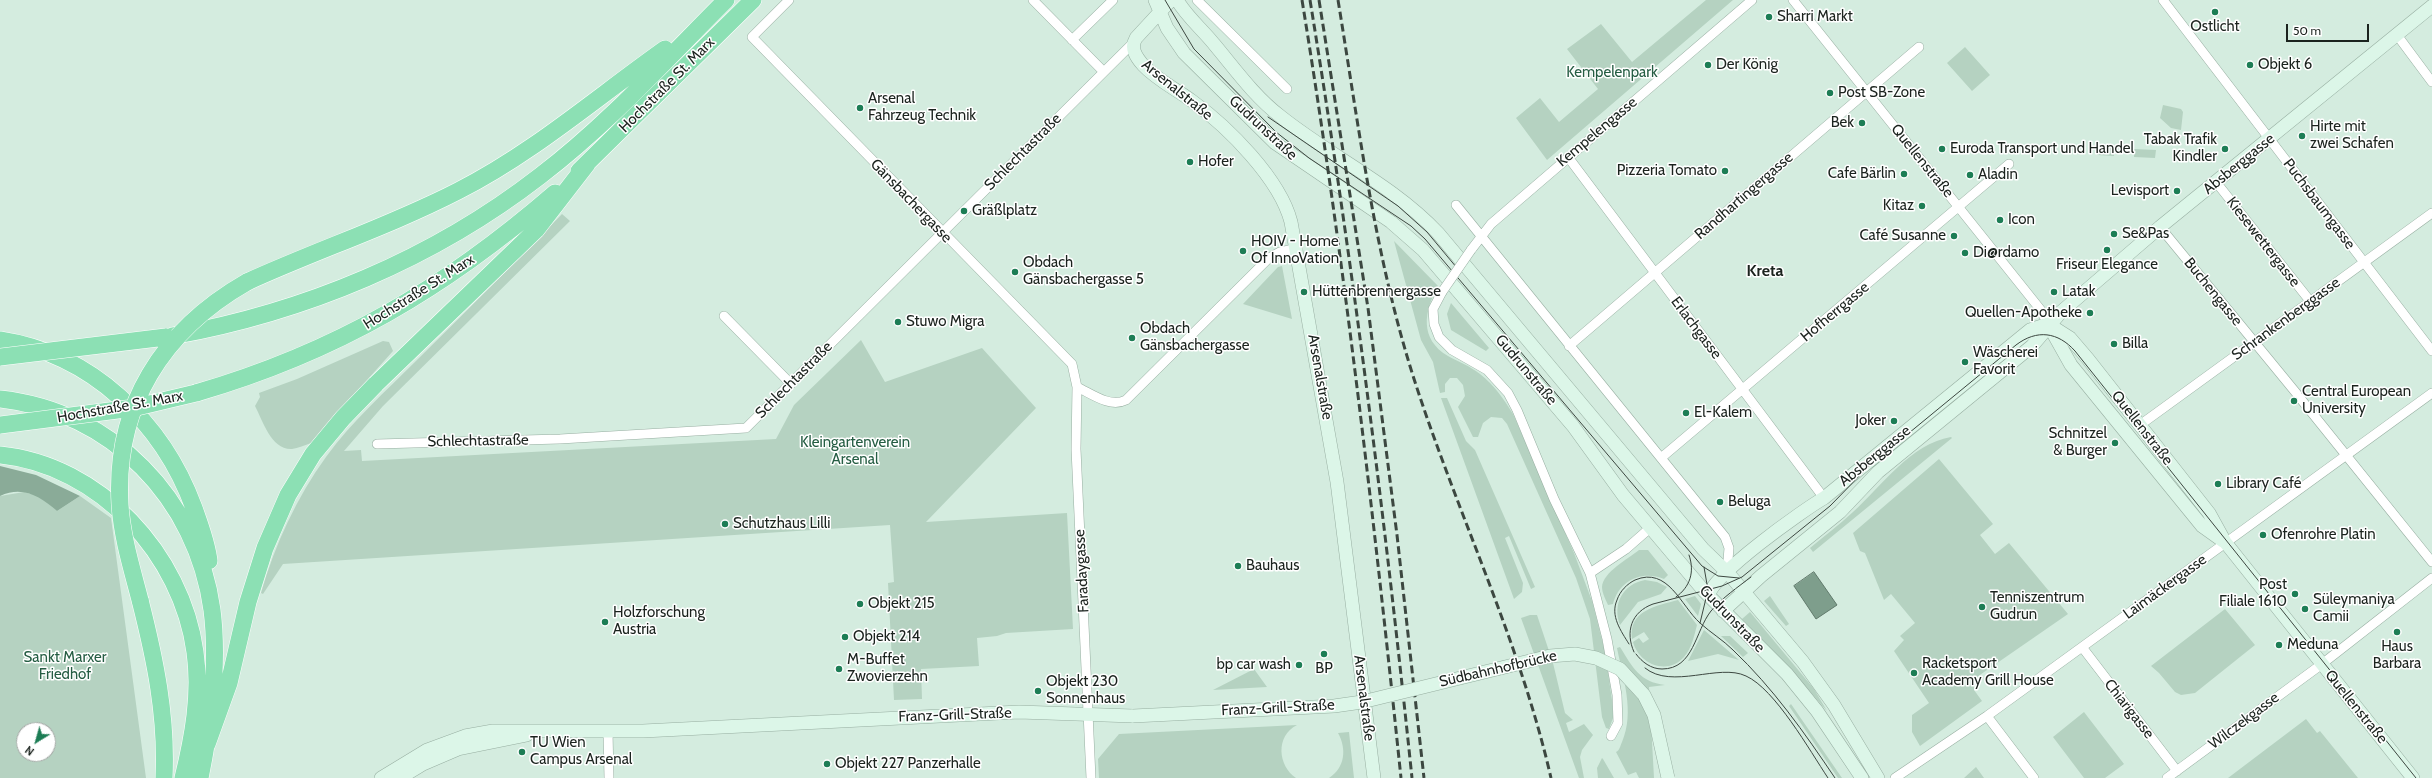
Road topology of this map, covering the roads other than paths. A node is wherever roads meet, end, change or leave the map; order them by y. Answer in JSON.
{"nodes":[{"id":1,"x":726,"y":0,"type":"edge"},
{"id":2,"x":753,"y":0,"type":"edge"},
{"id":3,"x":789,"y":0,"type":"edge"},
{"id":4,"x":1033,"y":0,"type":"edge"},
{"id":5,"x":1113,"y":0,"type":"edge"},
{"id":6,"x":1156,"y":0,"type":"edge"},
{"id":7,"x":1170,"y":0,"type":"edge"},
{"id":8,"x":1177,"y":0,"type":"edge"},
{"id":9,"x":1197,"y":0,"type":"edge"},
{"id":10,"x":1752,"y":0,"type":"edge"},
{"id":11,"x":1793,"y":0,"type":"edge"},
{"id":12,"x":2163,"y":0,"type":"edge"},
{"id":13,"x":2432,"y":6,"type":"edge"},
{"id":14,"x":1160,"y":14,"type":"junction"},
{"id":15,"x":709,"y":17,"type":"junction"},
{"id":16,"x":2397,"y":35,"type":"junction"},
{"id":17,"x":1072,"y":40,"type":"junction"},
{"id":18,"x":1134,"y":41,"type":"junction"},
{"id":19,"x":1918,"y":47,"type":"dead end"},
{"id":20,"x":1103,"y":71,"type":"junction"},
{"id":21,"x":2432,"y":82,"type":"edge"},
{"id":22,"x":1287,"y":89,"type":"dead end"},
{"id":23,"x":1866,"y":92,"type":"junction"},
{"id":24,"x":2270,"y":138,"type":"junction"},
{"id":25,"x":1568,"y":157,"type":"junction"},
{"id":26,"x":588,"y":164,"type":"junction"},
{"id":27,"x":2009,"y":164,"type":"dead end"},
{"id":28,"x":2216,"y":182,"type":"junction"},
{"id":29,"x":1456,"y":205,"type":"dead end"},
{"id":30,"x":1959,"y":207,"type":"junction"},
{"id":31,"x":2432,"y":213,"type":"edge"},
{"id":32,"x":2160,"y":227,"type":"junction"},
{"id":33,"x":942,"y":233,"type":"junction"},
{"id":34,"x":1480,"y":236,"type":"junction"},
{"id":35,"x":1298,"y":248,"type":"junction"},
{"id":36,"x":2363,"y":262,"type":"junction"},
{"id":37,"x":1655,"y":273,"type":"junction"},
{"id":38,"x":2310,"y":301,"type":"junction"},
{"id":39,"x":724,"y":316,"type":"dead end"},
{"id":40,"x":2048,"y":324,"type":"junction"},
{"id":41,"x":0,"y":340,"type":"edge"},
{"id":42,"x":2254,"y":342,"type":"junction"},
{"id":43,"x":1569,"y":346,"type":"junction"},
{"id":44,"x":2432,"y":351,"type":"edge"},
{"id":45,"x":0,"y":357,"type":"edge"},
{"id":46,"x":1072,"y":364,"type":"joint"},
{"id":47,"x":791,"y":384,"type":"junction"},
{"id":48,"x":1077,"y":387,"type":"junction"},
{"id":49,"x":1742,"y":390,"type":"junction"},
{"id":50,"x":2432,"y":393,"type":"edge"},
{"id":51,"x":0,"y":399,"type":"edge"},
{"id":52,"x":0,"y":425,"type":"edge"},
{"id":53,"x":2140,"y":425,"type":"junction"},
{"id":54,"x":377,"y":444,"type":"dead end"},
{"id":55,"x":0,"y":455,"type":"edge"},
{"id":56,"x":2347,"y":455,"type":"junction"},
{"id":57,"x":1661,"y":458,"type":"junction"},
{"id":58,"x":1824,"y":498,"type":"junction"},
{"id":59,"x":1650,"y":528,"type":"junction"},
{"id":60,"x":2225,"y":542,"type":"junction"},
{"id":61,"x":2432,"y":562,"type":"edge"},
{"id":62,"x":1728,"y":572,"type":"junction"},
{"id":63,"x":1590,"y":573,"type":"junction"},
{"id":64,"x":2432,"y":578,"type":"edge"},
{"id":65,"x":1744,"y":592,"type":"junction"},
{"id":66,"x":209,"y":595,"type":"junction"},
{"id":67,"x":1708,"y":595,"type":"junction"},
{"id":68,"x":1723,"y":611,"type":"junction"},
{"id":69,"x":2082,"y":647,"type":"junction"},
{"id":70,"x":2322,"y":664,"type":"junction"},
{"id":71,"x":1373,"y":699,"type":"joint"},
{"id":72,"x":1089,"y":714,"type":"junction"},
{"id":73,"x":1987,"y":716,"type":"junction"},
{"id":74,"x":608,"y":730,"type":"junction"},
{"id":75,"x":536,"y":731,"type":"junction"},
{"id":76,"x":1611,"y":736,"type":"dead end"},
{"id":77,"x":207,"y":744,"type":"junction"},
{"id":78,"x":2177,"y":771,"type":"junction"},
{"id":79,"x":164,"y":778,"type":"edge"},
{"id":80,"x":184,"y":778,"type":"edge"},
{"id":81,"x":200,"y":778,"type":"edge"},
{"id":82,"x":382,"y":778,"type":"edge"},
{"id":83,"x":400,"y":778,"type":"edge"},
{"id":84,"x":609,"y":778,"type":"edge"},
{"id":85,"x":1091,"y":778,"type":"edge"},
{"id":86,"x":1374,"y":778,"type":"edge"},
{"id":87,"x":1668,"y":778,"type":"edge"},
{"id":88,"x":1862,"y":778,"type":"edge"},
{"id":89,"x":1878,"y":778,"type":"edge"},
{"id":90,"x":1895,"y":778,"type":"edge"},
{"id":91,"x":2034,"y":778,"type":"edge"},
{"id":92,"x":2167,"y":778,"type":"edge"},
{"id":93,"x":2413,"y":778,"type":"edge"}],
"edges":[{"from":1,"to":15,"type":"highway","name":"Hochstraße St. Marx"},
{"from":2,"to":26,"type":"highway","name":"Hochstraße St. Marx"},
{"from":3,"to":33,"type":"street","name":"Gänsbachergasse"},
{"from":4,"to":17,"type":"street"},
{"from":5,"to":17,"type":"street"},
{"from":6,"to":14,"type":"street","name":"Gudrunstraße"},
{"from":7,"to":14,"type":"street"},
{"from":8,"to":62,"type":"street","name":"Gudrunstraße"},
{"from":9,"to":22,"type":"street"},
{"from":10,"to":25,"type":"street","name":"Kempelengasse"},
{"from":11,"to":23,"type":"street","name":"Quellenstraße"},
{"from":12,"to":24,"type":"street","name":"Puchsbaumgasse"},
{"from":13,"to":16,"type":"street","name":"Absberggasse"},
{"from":14,"to":18,"type":"street"},
{"from":14,"to":59,"type":"street","name":"Gudrunstraße"},
{"from":15,"to":45,"type":"highway","name":"Hochstraße St. Marx","bridge":true},
{"from":15,"to":79,"type":"highway","bridge":true},
{"from":16,"to":21,"type":"street"},
{"from":16,"to":24,"type":"street","name":"Absberggasse"},
{"from":17,"to":20,"type":"street"},
{"from":18,"to":20,"type":"street"},
{"from":18,"to":35,"type":"street","name":"Arsenalstraße"},
{"from":19,"to":23,"type":"street","name":"Randhartingergasse"},
{"from":20,"to":33,"type":"street","name":"Schlechtastraße"},
{"from":23,"to":30,"type":"street","name":"Quellenstraße"},
{"from":23,"to":37,"type":"street","name":"Randhartingergasse"},
{"from":24,"to":28,"type":"street","name":"Absberggasse"},
{"from":24,"to":36,"type":"street","name":"Puchsbaumgasse"},
{"from":25,"to":34,"type":"street","name":"Kempelengasse"},
{"from":25,"to":37,"type":"street","name":"Erlachgasse"},
{"from":26,"to":52,"type":"highway","name":"Hochstraße St. Marx","bridge":true},
{"from":26,"to":77,"type":"highway"},
{"from":27,"to":30,"type":"street","name":"Hofherrgasse"},
{"from":28,"to":32,"type":"street","name":"Absberggasse"},
{"from":28,"to":38,"type":"street","name":"Kiesewettergasse"},
{"from":29,"to":34,"type":"street","name":"Gudrunstraße"},
{"from":30,"to":40,"type":"street","name":"Quellenstraße"},
{"from":30,"to":49,"type":"street","name":"Hofherrgasse"},
{"from":31,"to":36,"type":"street","name":"Schrankenberggasse"},
{"from":32,"to":40,"type":"street","name":"Absberggasse"},
{"from":32,"to":42,"type":"street","name":"Buchengasse"},
{"from":33,"to":46,"type":"street","name":"Gänsbachergasse"},
{"from":33,"to":47,"type":"street","name":"Schlechtastraße"},
{"from":34,"to":43,"type":"street","name":"Gudrunstraße"},
{"from":34,"to":63,"type":"street","name":"Kempelengasse","bridge":true},
{"from":35,"to":48,"type":"street"},
{"from":35,"to":86,"type":"street","name":"Arsenalstraße"},
{"from":36,"to":38,"type":"street","name":"Schrankenberggasse"},
{"from":36,"to":44,"type":"street","name":"Puchsbaumgasse"},
{"from":37,"to":43,"type":"street","name":"Randhartingergasse"},
{"from":37,"to":49,"type":"street","name":"Erlachgasse"},
{"from":38,"to":42,"type":"street","name":"Schrankenberggasse"},
{"from":39,"to":47,"type":"street"},
{"from":40,"to":53,"type":"street","name":"Quellenstraße"},
{"from":40,"to":58,"type":"street","name":"Absberggasse"},
{"from":40,"to":60,"type":"street","name":"Quellenstraße"},
{"from":40,"to":65,"type":"street","name":"Absberggasse"},
{"from":41,"to":66,"type":"highway"},
{"from":42,"to":53,"type":"street","name":"Schrankenberggasse"},
{"from":42,"to":56,"type":"street","name":"Buchengasse"},
{"from":43,"to":57,"type":"street","name":"Gudrunstraße"},
{"from":46,"to":48,"type":"street","name":"Faradaygasse"},
{"from":47,"to":54,"type":"street","name":"Schlechtastraße"},
{"from":48,"to":72,"type":"street","name":"Faradaygasse"},
{"from":49,"to":57,"type":"street","name":"Hofherrgasse"},
{"from":49,"to":58,"type":"street","name":"Erlachgasse"},
{"from":50,"to":56,"type":"street","name":"Laimäckergasse"},
{"from":51,"to":66,"type":"highway"},
{"from":53,"to":60,"type":"street","name":"Quellenstraße"},
{"from":55,"to":80,"type":"highway"},
{"from":56,"to":60,"type":"street","name":"Laimäckergasse"},
{"from":56,"to":61,"type":"street","name":"Buchengasse"},
{"from":57,"to":62,"type":"street","name":"Gudrunstraße"},
{"from":58,"to":62,"type":"street","name":"Absberggasse"},
{"from":59,"to":63,"type":"street"},
{"from":59,"to":67,"type":"street","name":"Gudrunstraße"},
{"from":60,"to":69,"type":"street","name":"Laimäckergasse"},
{"from":60,"to":70,"type":"street","name":"Quellenstraße"},
{"from":62,"to":65,"type":"street","name":"Gudrunstraße"},
{"from":62,"to":67,"type":"street","name":"Absberggasse"},
{"from":63,"to":76,"type":"street","name":"Kempelengasse"},
{"from":64,"to":70,"type":"street","name":"Wilczekgasse"},
{"from":65,"to":68,"type":"street","name":"Absberggasse"},
{"from":65,"to":89,"type":"street","name":"Gudrunstraße"},
{"from":66,"to":77,"type":"highway"},
{"from":67,"to":68,"type":"street","name":"Gudrunstraße"},
{"from":68,"to":88,"type":"street","name":"Gudrunstraße"},
{"from":69,"to":73,"type":"street","name":"Laimäckergasse"},
{"from":69,"to":78,"type":"street","name":"Chiarigasse"},
{"from":70,"to":78,"type":"street","name":"Wilczekgasse"},
{"from":70,"to":93,"type":"street","name":"Quellenstraße"},
{"from":71,"to":72,"type":"street","name":"Franz-Grill-Straße","bridge":true},
{"from":71,"to":87,"type":"street","name":"Südbahnhofbrücke","bridge":true},
{"from":72,"to":74,"type":"street","name":"Franz-Grill-Straße"},
{"from":72,"to":85,"type":"street","name":"Faradaygasse"},
{"from":73,"to":90,"type":"street","name":"Laimäckergasse"},
{"from":73,"to":91,"type":"street"},
{"from":74,"to":75,"type":"street","name":"Franz-Grill-Straße"},
{"from":74,"to":84,"type":"street"},
{"from":75,"to":82,"type":"street","name":"Franz-Grill-Straße"},
{"from":75,"to":83,"type":"street","name":"Franz-Grill-Straße"},
{"from":77,"to":81,"type":"highway"},
{"from":78,"to":92,"type":"street","name":"Wilczekgasse"}]}
